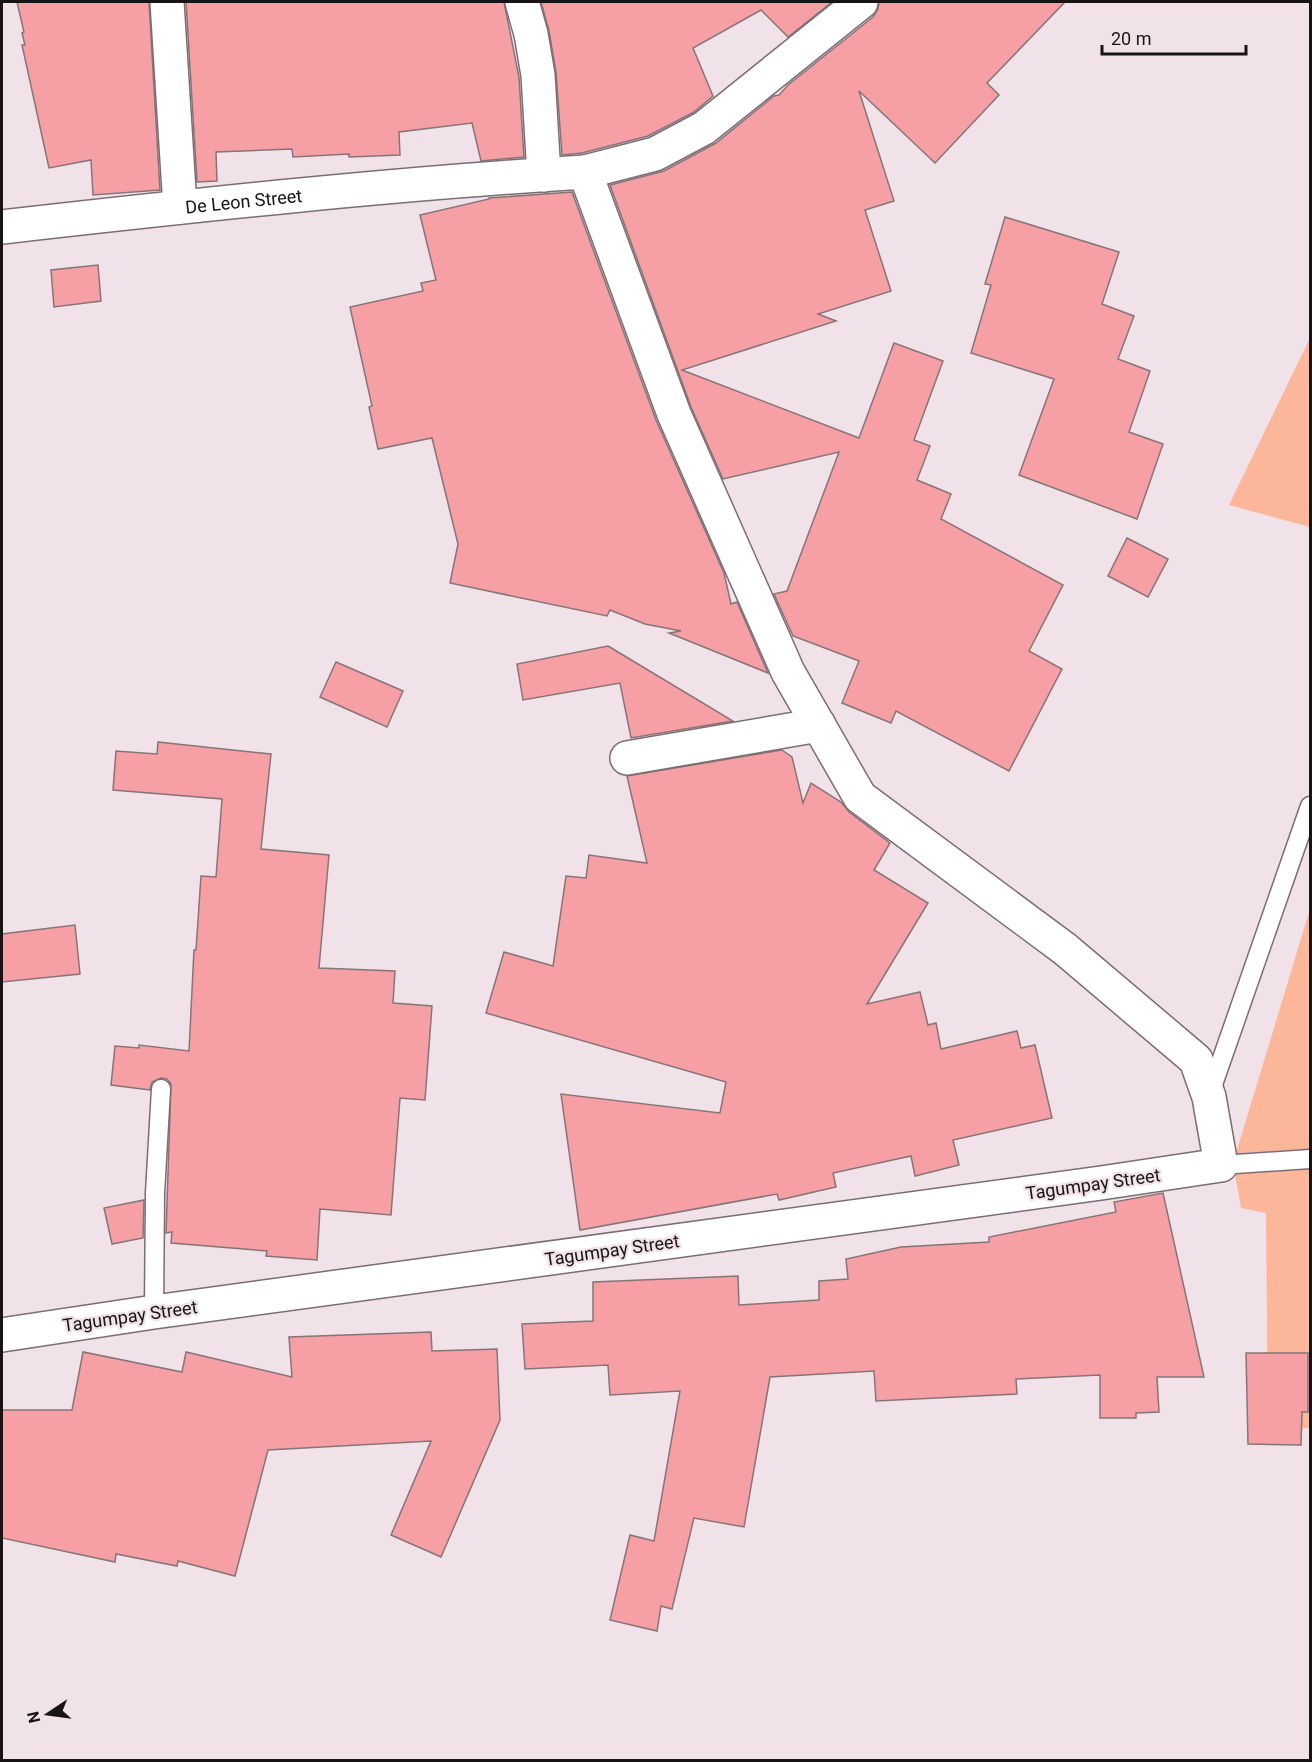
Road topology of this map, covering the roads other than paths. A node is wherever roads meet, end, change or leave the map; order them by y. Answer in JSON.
{"nodes":[{"id":1,"x":167,"y":2,"type":"edge"},
{"id":2,"x":522,"y":2,"type":"edge"},
{"id":3,"x":861,"y":2,"type":"edge"},
{"id":4,"x":585,"y":172,"type":"junction"},
{"id":5,"x":544,"y":175,"type":"junction"},
{"id":6,"x":180,"y":207,"type":"junction"},
{"id":7,"x":2,"y":227,"type":"edge"},
{"id":8,"x":819,"y":725,"type":"junction"},
{"id":9,"x":627,"y":758,"type":"dead end"},
{"id":10,"x":1311,"y":806,"type":"edge"},
{"id":11,"x":161,"y":1089,"type":"dead end"},
{"id":12,"x":1209,"y":1097,"type":"junction"},
{"id":13,"x":1311,"y":1159,"type":"edge"},
{"id":14,"x":1221,"y":1165,"type":"junction"},
{"id":15,"x":154,"y":1312,"type":"junction"},
{"id":16,"x":2,"y":1335,"type":"edge"}],
"edges":[{"from":1,"to":6,"type":"street"},
{"from":2,"to":5,"type":"street"},
{"from":3,"to":4,"type":"street","name":"De Leon Street"},
{"from":4,"to":5,"type":"street","name":"De Leon Street"},
{"from":4,"to":8,"type":"street"},
{"from":5,"to":6,"type":"street","name":"De Leon Street"},
{"from":6,"to":7,"type":"street","name":"De Leon Street"},
{"from":8,"to":9,"type":"street"},
{"from":8,"to":12,"type":"street"},
{"from":10,"to":12,"type":"lane"},
{"from":11,"to":15,"type":"lane"},
{"from":12,"to":14,"type":"street"},
{"from":13,"to":14,"type":"lane"},
{"from":14,"to":15,"type":"street","name":"Tagumpay Street"},
{"from":15,"to":16,"type":"street","name":"Tagumpay Street"}]}
